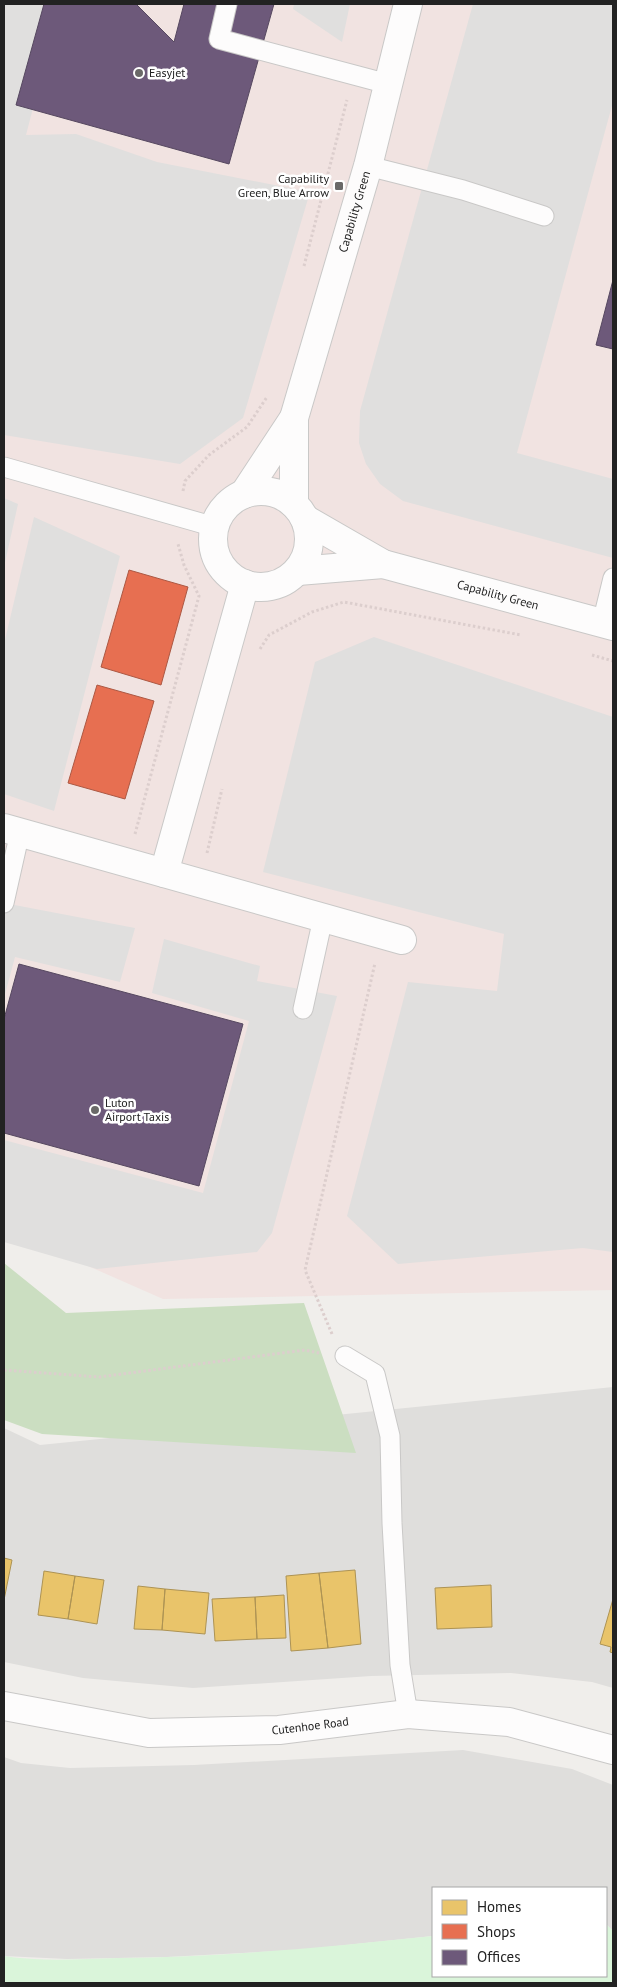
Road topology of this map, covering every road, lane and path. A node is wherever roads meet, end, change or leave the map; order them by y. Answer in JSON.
{"nodes":[{"id":1,"x":227,"y":4,"type":"edge"},
{"id":2,"x":408,"y":4,"type":"edge"},
{"id":3,"x":388,"y":84,"type":"junction"},
{"id":4,"x":368,"y":166,"type":"junction"},
{"id":5,"x":544,"y":216,"type":"dead end"},
{"id":6,"x":294,"y":418,"type":"junction"},
{"id":7,"x":4,"y":468,"type":"edge"},
{"id":8,"x":244,"y":494,"type":"junction"},
{"id":9,"x":299,"y":511,"type":"junction"},
{"id":10,"x":215,"y":527,"type":"junction"},
{"id":11,"x":383,"y":564,"type":"junction"},
{"id":12,"x":298,"y":571,"type":"junction"},
{"id":13,"x":613,"y":578,"type":"edge"},
{"id":14,"x":245,"y":584,"type":"junction"},
{"id":15,"x":607,"y":624,"type":"edge"},
{"id":16,"x":522,"y":635,"type":"dead end"},
{"id":17,"x":586,"y":653,"type":"dead end"},
{"id":18,"x":256,"y":656,"type":"dead end"},
{"id":19,"x":613,"y":661,"type":"edge"},
{"id":20,"x":222,"y":787,"type":"dead end"},
{"id":21,"x":12,"y":830,"type":"edge"},
{"id":22,"x":164,"y":873,"type":"junction"},
{"id":23,"x":200,"y":883,"type":"junction"},
{"id":24,"x":4,"y":903,"type":"edge"},
{"id":25,"x":323,"y":918,"type":"junction"},
{"id":26,"x":392,"y":938,"type":"joint"},
{"id":27,"x":303,"y":1009,"type":"dead end"},
{"id":28,"x":345,"y":1356,"type":"junction"},
{"id":29,"x":4,"y":1370,"type":"edge"},
{"id":30,"x":4,"y":1706,"type":"edge"},
{"id":31,"x":408,"y":1714,"type":"junction"},
{"id":32,"x":613,"y":1750,"type":"edge"}],
"edges":[{"from":1,"to":3,"type":"lane"},
{"from":2,"to":3,"type":"street","name":"Capability Green"},
{"from":3,"to":4,"type":"street","name":"Capability Green"},
{"from":4,"to":5,"type":"lane"},
{"from":4,"to":6,"type":"street","name":"Capability Green"},
{"from":6,"to":8,"type":"street"},
{"from":6,"to":9,"type":"street"},
{"from":7,"to":10,"type":"lane"},
{"from":8,"to":9,"type":"street"},
{"from":8,"to":10,"type":"street"},
{"from":9,"to":11,"type":"street"},
{"from":9,"to":12,"type":"street"},
{"from":10,"to":14,"type":"street"},
{"from":11,"to":12,"type":"street"},
{"from":11,"to":15,"type":"street","name":"Capability Green"},
{"from":12,"to":14,"type":"street"},
{"from":13,"to":15,"type":"lane"},
{"from":14,"to":22,"type":"street"},
{"from":16,"to":18,"type":"path"},
{"from":17,"to":19,"type":"path"},
{"from":20,"to":23,"type":"path"},
{"from":21,"to":22,"type":"street"},
{"from":21,"to":24,"type":"lane"},
{"from":22,"to":23,"type":"street"},
{"from":23,"to":25,"type":"street"},
{"from":25,"to":26,"type":"street"},
{"from":25,"to":27,"type":"lane"},
{"from":26,"to":28,"type":"path"},
{"from":28,"to":29,"type":"path"},
{"from":28,"to":31,"type":"lane"},
{"from":30,"to":31,"type":"street","name":"Cutenhoe Road"},
{"from":31,"to":32,"type":"street","name":"Cutenhoe Road"}]}
